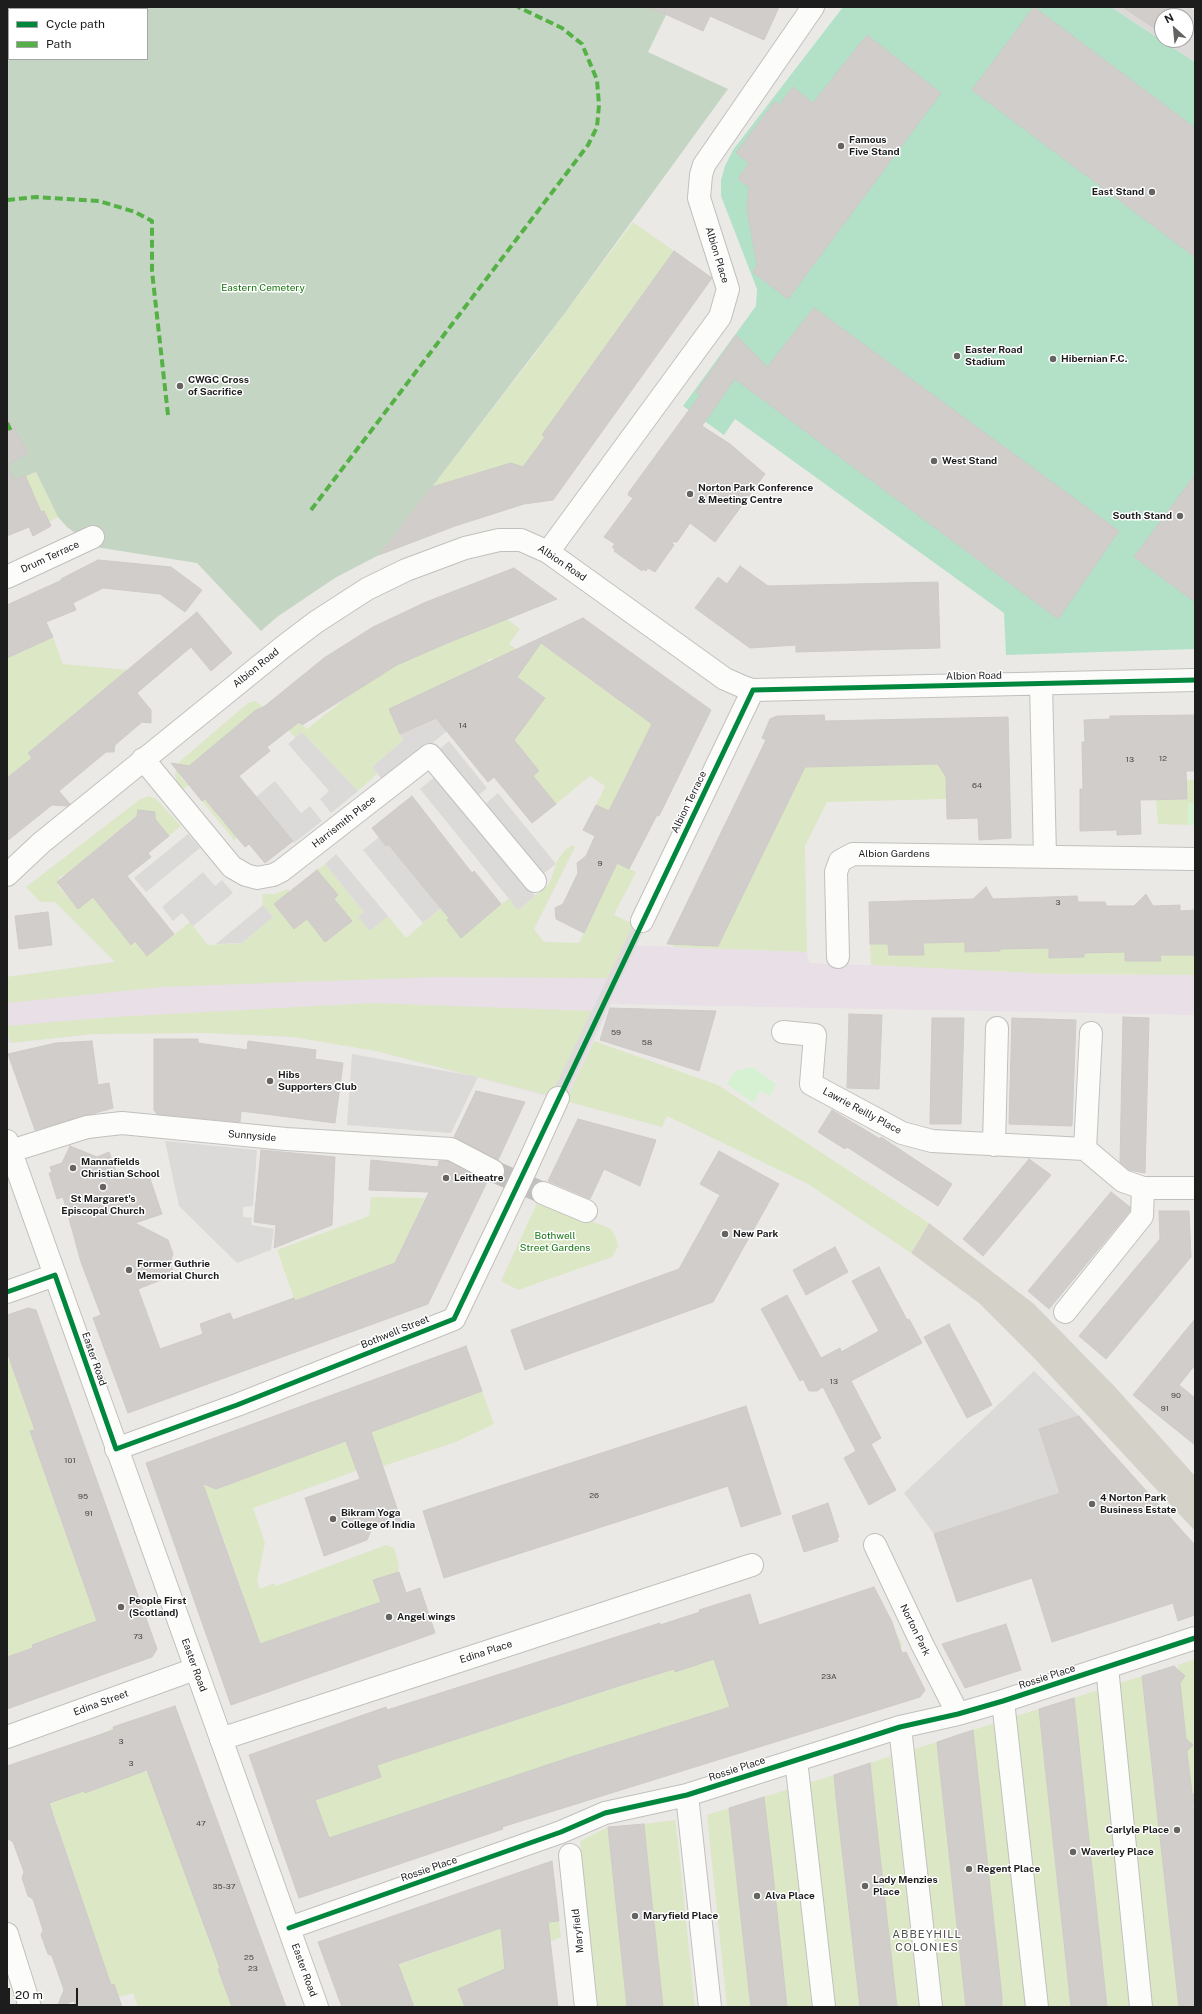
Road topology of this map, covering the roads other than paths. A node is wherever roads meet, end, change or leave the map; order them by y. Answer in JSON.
{"nodes":[{"id":1,"x":813,"y":7,"type":"edge"},
{"id":2,"x":93,"y":537,"type":"dead end"},
{"id":3,"x":548,"y":552,"type":"junction"},
{"id":4,"x":7,"y":577,"type":"edge"},
{"id":5,"x":1195,"y":680,"type":"edge"},
{"id":6,"x":1041,"y":684,"type":"junction"},
{"id":7,"x":753,"y":690,"type":"junction"},
{"id":8,"x":143,"y":760,"type":"junction"},
{"id":9,"x":1046,"y":857,"type":"junction"},
{"id":10,"x":1195,"y":859,"type":"edge"},
{"id":11,"x":7,"y":876,"type":"edge"},
{"id":12,"x":535,"y":881,"type":"dead end"},
{"id":13,"x":642,"y":921,"type":"dead end"},
{"id":14,"x":838,"y":957,"type":"dead end"},
{"id":15,"x":997,"y":1028,"type":"dead end"},
{"id":16,"x":783,"y":1032,"type":"dead end"},
{"id":17,"x":1091,"y":1033,"type":"dead end"},
{"id":18,"x":558,"y":1098,"type":"dead end"},
{"id":19,"x":994,"y":1144,"type":"junction"},
{"id":20,"x":9,"y":1146,"type":"edge"},
{"id":21,"x":1085,"y":1149,"type":"junction"},
{"id":22,"x":493,"y":1171,"type":"tunnel mouth"},
{"id":23,"x":1143,"y":1188,"type":"junction"},
{"id":24,"x":1195,"y":1188,"type":"edge"},
{"id":25,"x":543,"y":1193,"type":"tunnel mouth"},
{"id":26,"x":586,"y":1211,"type":"dead end"},
{"id":27,"x":55,"y":1275,"type":"junction"},
{"id":28,"x":7,"y":1292,"type":"edge"},
{"id":29,"x":1065,"y":1312,"type":"dead end"},
{"id":30,"x":116,"y":1449,"type":"junction"},
{"id":31,"x":875,"y":1545,"type":"dead end"},
{"id":32,"x":752,"y":1565,"type":"dead end"},
{"id":33,"x":1195,"y":1638,"type":"edge"},
{"id":34,"x":1107,"y":1667,"type":"junction"},
{"id":35,"x":195,"y":1669,"type":"junction"},
{"id":36,"x":1003,"y":1700,"type":"junction"},
{"id":37,"x":958,"y":1714,"type":"junction"},
{"id":38,"x":900,"y":1727,"type":"junction"},
{"id":39,"x":7,"y":1737,"type":"edge"},
{"id":40,"x":220,"y":1739,"type":"junction"},
{"id":41,"x":796,"y":1760,"type":"junction"},
{"id":42,"x":688,"y":1795,"type":"junction"},
{"id":43,"x":570,"y":1855,"type":"dead end"},
{"id":44,"x":289,"y":1928,"type":"junction"},
{"id":45,"x":7,"y":1934,"type":"edge"},
{"id":46,"x":30,"y":2007,"type":"edge"},
{"id":47,"x":317,"y":2007,"type":"edge"},
{"id":48,"x":586,"y":2007,"type":"edge"},
{"id":49,"x":710,"y":2007,"type":"edge"},
{"id":50,"x":824,"y":2007,"type":"edge"},
{"id":51,"x":931,"y":2007,"type":"edge"},
{"id":52,"x":1037,"y":2007,"type":"edge"},
{"id":53,"x":1141,"y":2007,"type":"edge"}],
"edges":[{"from":1,"to":3,"type":"street","name":"Albion Place"},
{"from":2,"to":4,"type":"street","name":"Drum Terrace"},
{"from":3,"to":7,"type":"street","name":"Albion Road"},
{"from":3,"to":8,"type":"street","name":"Albion Road"},
{"from":5,"to":6,"type":"street","name":"Albion Road"},
{"from":6,"to":7,"type":"street","name":"Albion Road"},
{"from":6,"to":9,"type":"street"},
{"from":7,"to":13,"type":"street","name":"Albion Terrace"},
{"from":8,"to":11,"type":"street","name":"Albion Road"},
{"from":8,"to":12,"type":"street","name":"Harrismith Place"},
{"from":9,"to":10,"type":"street","name":"Albion Gardens"},
{"from":9,"to":14,"type":"street","name":"Albion Gardens"},
{"from":15,"to":19,"type":"street"},
{"from":16,"to":19,"type":"street","name":"Lawrie Reilly Place"},
{"from":17,"to":21,"type":"street"},
{"from":18,"to":30,"type":"street","name":"Bothwell Street"},
{"from":19,"to":21,"type":"street","name":"Lawrie Reilly Place"},
{"from":20,"to":22,"type":"street","name":"Sunnyside"},
{"from":20,"to":27,"type":"street","name":"Easter Road"},
{"from":21,"to":23,"type":"street"},
{"from":23,"to":24,"type":"street"},
{"from":23,"to":29,"type":"street"},
{"from":25,"to":26,"type":"street"},
{"from":27,"to":28,"type":"street"},
{"from":27,"to":30,"type":"street","name":"Easter Road"},
{"from":30,"to":35,"type":"street","name":"Easter Road"},
{"from":31,"to":37,"type":"street","name":"Norton Park"},
{"from":32,"to":40,"type":"street","name":"Edina Place"},
{"from":33,"to":34,"type":"street","name":"Rossie Place"},
{"from":34,"to":36,"type":"street","name":"Rossie Place"},
{"from":34,"to":53,"type":"street"},
{"from":35,"to":39,"type":"street","name":"Edina Street"},
{"from":35,"to":40,"type":"street","name":"Easter Road"},
{"from":36,"to":37,"type":"street","name":"Rossie Place"},
{"from":36,"to":52,"type":"street"},
{"from":37,"to":38,"type":"street","name":"Rossie Place"},
{"from":38,"to":41,"type":"street","name":"Rossie Place"},
{"from":38,"to":51,"type":"street"},
{"from":40,"to":44,"type":"street","name":"Easter Road"},
{"from":41,"to":42,"type":"street","name":"Rossie Place"},
{"from":41,"to":50,"type":"street"},
{"from":42,"to":44,"type":"street","name":"Rossie Place"},
{"from":42,"to":49,"type":"street"},
{"from":43,"to":48,"type":"street","name":"Maryfield"},
{"from":44,"to":47,"type":"street","name":"Easter Road"},
{"from":45,"to":46,"type":"street"}]}
